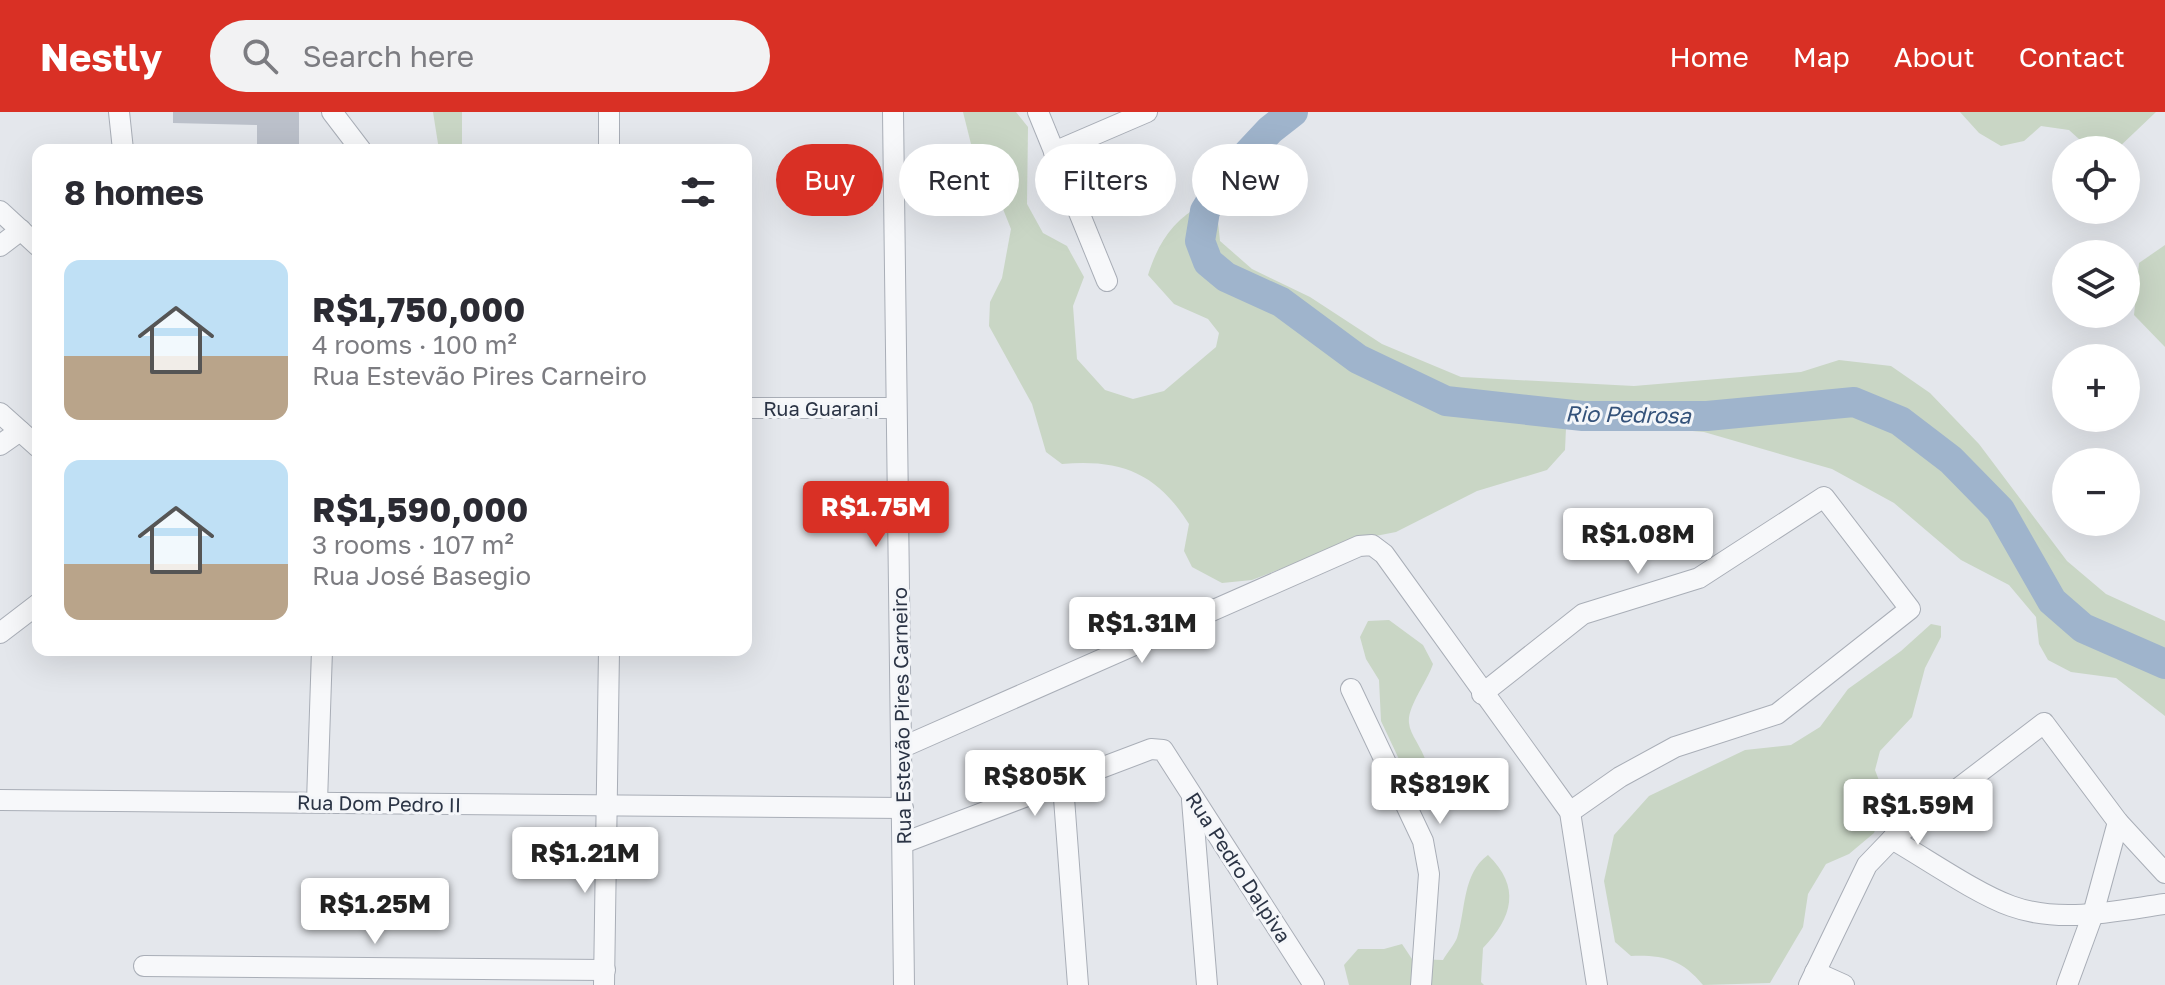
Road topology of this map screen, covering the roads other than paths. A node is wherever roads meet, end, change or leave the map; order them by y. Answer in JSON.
{"nodes":[{"id":1,"x":119,"y":112,"type":"edge"},
{"id":2,"x":332,"y":112,"type":"edge"},
{"id":3,"x":609,"y":112,"type":"edge"},
{"id":4,"x":893,"y":112,"type":"edge"},
{"id":5,"x":1038,"y":112,"type":"edge"},
{"id":6,"x":1147,"y":112,"type":"edge"},
{"id":7,"x":122,"y":144,"type":"edge"},
{"id":8,"x":356,"y":144,"type":"edge"},
{"id":9,"x":609,"y":144,"type":"edge"},
{"id":10,"x":1051,"y":144,"type":"edge"},
{"id":11,"x":1073,"y":144,"type":"edge"},
{"id":12,"x":0,"y":211,"type":"edge"},
{"id":13,"x":1080,"y":216,"type":"edge"},
{"id":14,"x":21,"y":230,"type":"junction"},
{"id":15,"x":32,"y":240,"type":"edge"},
{"id":16,"x":0,"y":246,"type":"edge"},
{"id":17,"x":1107,"y":281,"type":"dead end"},
{"id":18,"x":752,"y":408,"type":"edge"},
{"id":19,"x":895,"y":408,"type":"junction"},
{"id":20,"x":0,"y":413,"type":"edge"},
{"id":21,"x":20,"y":431,"type":"junction"},
{"id":22,"x":32,"y":442,"type":"edge"},
{"id":23,"x":0,"y":445,"type":"edge"},
{"id":24,"x":32,"y":609,"type":"edge"},
{"id":25,"x":0,"y":633,"type":"edge"},
{"id":26,"x":322,"y":656,"type":"edge"},
{"id":27,"x":609,"y":656,"type":"edge"},
{"id":28,"x":1351,"y":689,"type":"dead end"},
{"id":29,"x":1482,"y":694,"type":"junction"},
{"id":30,"x":903,"y":747,"type":"junction"},
{"id":31,"x":1063,"y":785,"type":"junction"},
{"id":32,"x":1192,"y":796,"type":"junction"},
{"id":33,"x":0,"y":800,"type":"edge"},
{"id":34,"x":317,"y":802,"type":"junction"},
{"id":35,"x":608,"y":806,"type":"junction"},
{"id":36,"x":903,"y":808,"type":"junction"},
{"id":37,"x":1570,"y":812,"type":"junction"},
{"id":38,"x":2118,"y":822,"type":"junction"},
{"id":39,"x":1892,"y":839,"type":"junction"},
{"id":40,"x":903,"y":843,"type":"junction"},
{"id":41,"x":2165,"y":873,"type":"edge"},
{"id":42,"x":2165,"y":904,"type":"edge"},
{"id":43,"x":2093,"y":914,"type":"junction"},
{"id":44,"x":144,"y":966,"type":"dead end"},
{"id":45,"x":604,"y":978,"type":"edge"},
{"id":46,"x":1812,"y":979,"type":"edge"},
{"id":47,"x":904,"y":985,"type":"edge"},
{"id":48,"x":1078,"y":985,"type":"edge"},
{"id":49,"x":1207,"y":985,"type":"edge"},
{"id":50,"x":1314,"y":985,"type":"edge"},
{"id":51,"x":1421,"y":985,"type":"edge"},
{"id":52,"x":1597,"y":985,"type":"edge"},
{"id":53,"x":1844,"y":985,"type":"edge"},
{"id":54,"x":2067,"y":985,"type":"edge"}],
"edges":[{"from":1,"to":7,"type":"street"},
{"from":2,"to":8,"type":"street"},
{"from":3,"to":9,"type":"street"},
{"from":4,"to":19,"type":"street","name":"Rua Estevão Pires Carneiro"},
{"from":5,"to":10,"type":"street"},
{"from":6,"to":11,"type":"street"},
{"from":12,"to":14,"type":"street"},
{"from":13,"to":17,"type":"street"},
{"from":14,"to":15,"type":"street"},
{"from":14,"to":16,"type":"street"},
{"from":18,"to":19,"type":"street","name":"Rua Guarani"},
{"from":19,"to":30,"type":"street","name":"Rua Estevão Pires Carneiro"},
{"from":20,"to":21,"type":"street"},
{"from":21,"to":22,"type":"street"},
{"from":21,"to":23,"type":"street"},
{"from":24,"to":25,"type":"street"},
{"from":26,"to":34,"type":"street"},
{"from":27,"to":35,"type":"street"},
{"from":28,"to":51,"type":"street"},
{"from":29,"to":30,"type":"street"},
{"from":29,"to":37,"type":"street"},
{"from":29,"to":37,"type":"street"},
{"from":30,"to":36,"type":"street","name":"Rua Estevão Pires Carneiro"},
{"from":31,"to":32,"type":"street","name":"Rua Pedro Dalpiva"},
{"from":31,"to":40,"type":"street"},
{"from":31,"to":48,"type":"street"},
{"from":32,"to":49,"type":"street"},
{"from":32,"to":50,"type":"street","name":"Rua Pedro Dalpiva"},
{"from":33,"to":34,"type":"street","name":"Rua Dom Pedro II"},
{"from":34,"to":35,"type":"street","name":"Rua Dom Pedro II"},
{"from":35,"to":36,"type":"street","name":"Rua Dom Pedro II"},
{"from":35,"to":45,"type":"street"},
{"from":36,"to":40,"type":"street","name":"Rua Estevão Pires Carneiro"},
{"from":37,"to":52,"type":"street"},
{"from":38,"to":39,"type":"street"},
{"from":38,"to":41,"type":"street"},
{"from":38,"to":43,"type":"street"},
{"from":39,"to":43,"type":"street"},
{"from":39,"to":46,"type":"street"},
{"from":40,"to":47,"type":"street","name":"Rua Estevão Pires Carneiro"},
{"from":42,"to":43,"type":"street"},
{"from":43,"to":54,"type":"street"},
{"from":44,"to":45,"type":"street"},
{"from":46,"to":53,"type":"street"}]}
